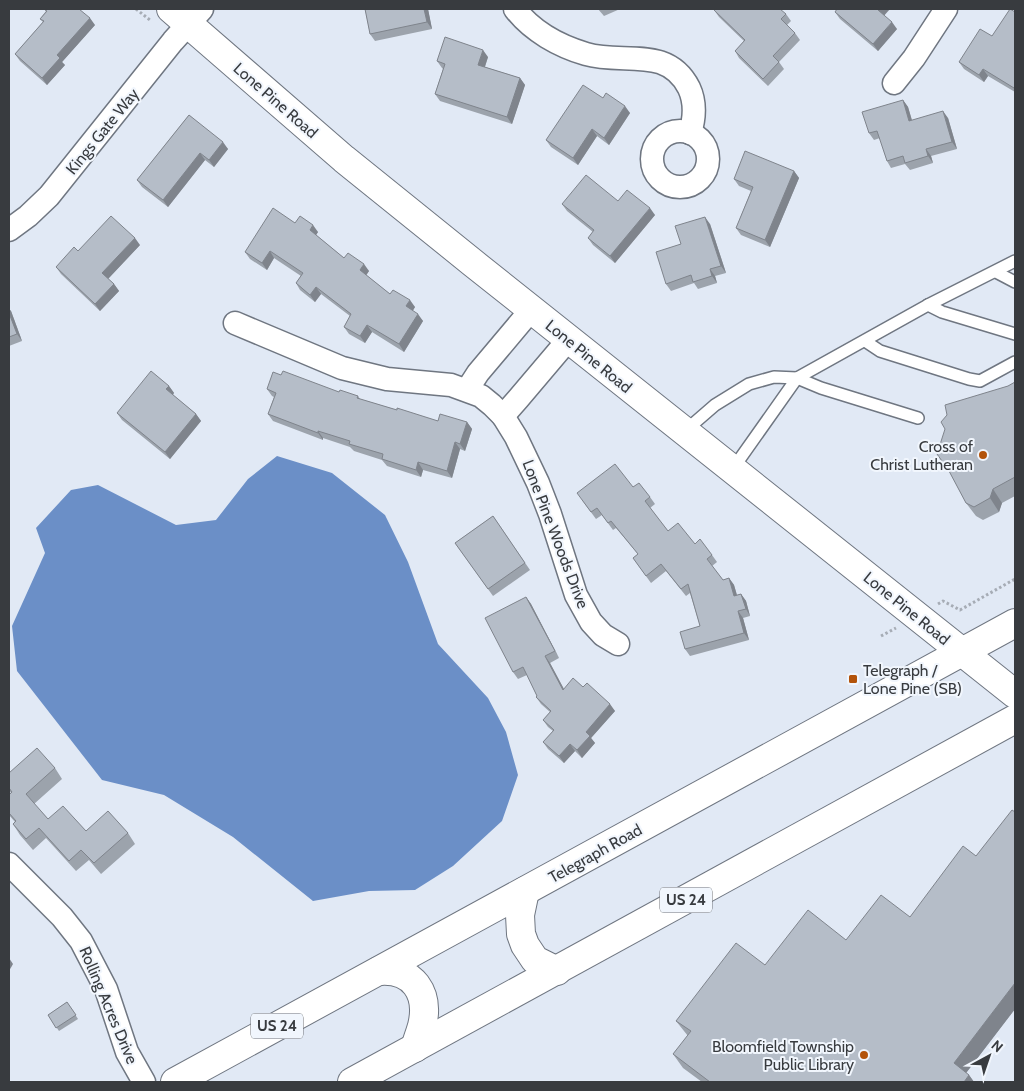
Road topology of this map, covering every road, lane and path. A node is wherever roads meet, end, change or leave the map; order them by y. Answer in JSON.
{"nodes":[{"id":1,"x":516,"y":9,"type":"edge"},
{"id":2,"x":946,"y":9,"type":"edge"},
{"id":3,"x":187,"y":14,"type":"edge"},
{"id":4,"x":894,"y":83,"type":"dead end"},
{"id":5,"x":690,"y":133,"type":"dead end"},
{"id":6,"x":9,"y":230,"type":"edge"},
{"id":7,"x":1015,"y":261,"type":"edge"},
{"id":8,"x":996,"y":272,"type":"junction"},
{"id":9,"x":1015,"y":282,"type":"edge"},
{"id":10,"x":928,"y":305,"type":"junction"},
{"id":11,"x":530,"y":310,"type":"junction"},
{"id":12,"x":235,"y":324,"type":"dead end"},
{"id":13,"x":1015,"y":334,"type":"edge"},
{"id":14,"x":568,"y":340,"type":"junction"},
{"id":15,"x":865,"y":341,"type":"junction"},
{"id":16,"x":1015,"y":362,"type":"edge"},
{"id":17,"x":797,"y":378,"type":"junction"},
{"id":18,"x":467,"y":390,"type":"junction"},
{"id":19,"x":502,"y":416,"type":"junction"},
{"id":20,"x":918,"y":418,"type":"dead end"},
{"id":21,"x":684,"y":432,"type":"junction"},
{"id":22,"x":732,"y":470,"type":"junction"},
{"id":23,"x":1015,"y":579,"type":"edge"},
{"id":24,"x":933,"y":608,"type":"dead end"},
{"id":25,"x":1015,"y":623,"type":"edge"},
{"id":26,"x":618,"y":644,"type":"dead end"},
{"id":27,"x":962,"y":652,"type":"junction"},
{"id":28,"x":1015,"y":694,"type":"edge"},
{"id":29,"x":1015,"y":719,"type":"edge"},
{"id":30,"x":9,"y":864,"type":"edge"},
{"id":31,"x":526,"y":891,"type":"junction"},
{"id":32,"x":378,"y":971,"type":"junction"},
{"id":33,"x":557,"y":971,"type":"junction"},
{"id":34,"x":415,"y":1048,"type":"junction"},
{"id":35,"x":144,"y":1082,"type":"edge"},
{"id":36,"x":175,"y":1082,"type":"edge"},
{"id":37,"x":352,"y":1082,"type":"edge"}],
"edges":[{"from":1,"to":5,"type":"street"},
{"from":2,"to":4,"type":"street"},
{"from":3,"to":6,"type":"street","name":"Kings Gate Way"},
{"from":3,"to":11,"type":"main road","name":"Lone Pine Road"},
{"from":7,"to":8,"type":"lane"},
{"from":8,"to":9,"type":"lane"},
{"from":8,"to":10,"type":"lane"},
{"from":10,"to":13,"type":"lane"},
{"from":10,"to":15,"type":"lane"},
{"from":11,"to":14,"type":"main road","name":"Lone Pine Road"},
{"from":11,"to":18,"type":"street"},
{"from":12,"to":18,"type":"street","name":"Lone Pine Woods Drive"},
{"from":14,"to":19,"type":"street"},
{"from":14,"to":21,"type":"main road","name":"Lone Pine Road"},
{"from":15,"to":16,"type":"lane"},
{"from":15,"to":17,"type":"lane"},
{"from":17,"to":20,"type":"lane"},
{"from":17,"to":21,"type":"lane"},
{"from":17,"to":22,"type":"lane"},
{"from":18,"to":19,"type":"street","name":"Lone Pine Woods Drive"},
{"from":19,"to":26,"type":"street","name":"Lone Pine Woods Drive"},
{"from":21,"to":22,"type":"main road","name":"Lone Pine Road"},
{"from":22,"to":27,"type":"main road","name":"Lone Pine Road"},
{"from":23,"to":24,"type":"path"},
{"from":25,"to":27,"type":"main road","name":"Telegraph Road","number":"US 24"},
{"from":27,"to":28,"type":"main road","name":"Lone Pine Road"},
{"from":27,"to":31,"type":"main road","name":"Telegraph Road","number":"US 24"},
{"from":29,"to":33,"type":"main road","number":"US 24"},
{"from":30,"to":35,"type":"street","name":"Rolling Acres Drive"},
{"from":31,"to":32,"type":"main road","name":"Telegraph Road","number":"US 24"},
{"from":31,"to":33,"type":"main road"},
{"from":32,"to":34,"type":"main road"},
{"from":32,"to":36,"type":"main road","name":"Telegraph Road","number":"US 24"},
{"from":33,"to":34,"type":"main road","number":"US 24"},
{"from":34,"to":37,"type":"main road","number":"US 24"}]}
